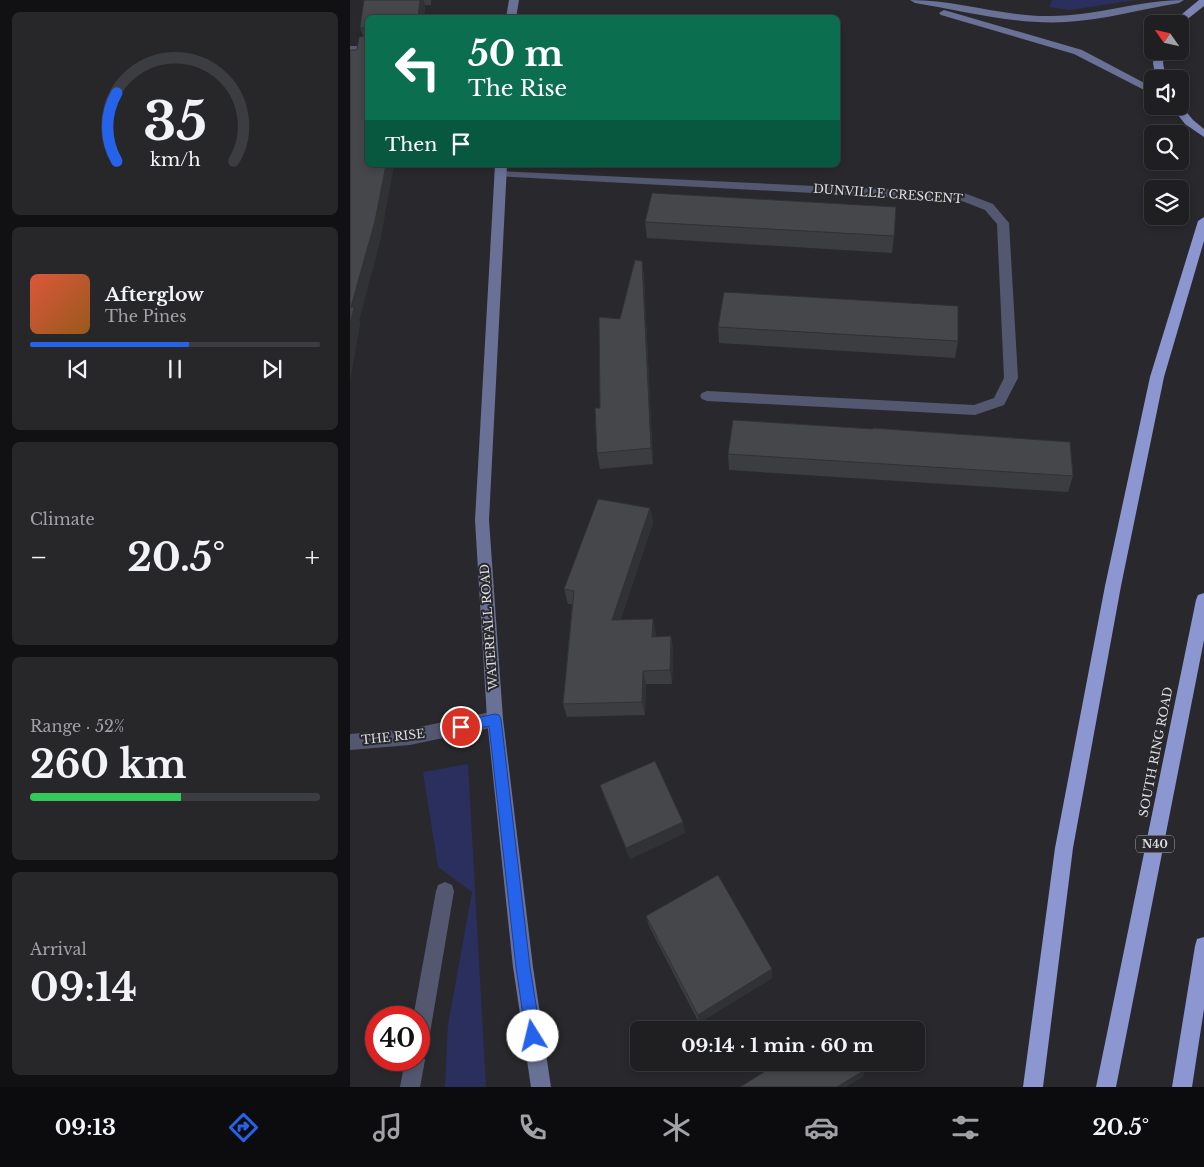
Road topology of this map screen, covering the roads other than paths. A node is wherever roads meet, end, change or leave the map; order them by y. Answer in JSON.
{"nodes":[{"id":1,"x":514,"y":0,"type":"edge"},
{"id":2,"x":914,"y":0,"type":"edge"},
{"id":3,"x":1179,"y":0,"type":"edge"},
{"id":4,"x":1204,"y":1,"type":"edge"},
{"id":5,"x":512,"y":15,"type":"edge"},
{"id":6,"x":1186,"y":15,"type":"edge"},
{"id":7,"x":350,"y":49,"type":"edge"},
{"id":8,"x":365,"y":49,"type":"edge"},
{"id":9,"x":1144,"y":86,"type":"edge"},
{"id":10,"x":1183,"y":115,"type":"edge"},
{"id":11,"x":1204,"y":134,"type":"edge"},
{"id":12,"x":501,"y":170,"type":"edge"},
{"id":13,"x":1204,"y":221,"type":"edge"},
{"id":14,"x":707,"y":396,"type":"dead end"},
{"id":15,"x":1204,"y":600,"type":"edge"},
{"id":16,"x":495,"y":719,"type":"junction"},
{"id":17,"x":350,"y":742,"type":"edge"},
{"id":18,"x":445,"y":891,"type":"dead end"},
{"id":19,"x":1204,"y":946,"type":"edge"},
{"id":20,"x":425,"y":1006,"type":"edge"},
{"id":21,"x":413,"y":1071,"type":"edge"},
{"id":22,"x":410,"y":1087,"type":"edge"},
{"id":23,"x":541,"y":1087,"type":"edge"},
{"id":24,"x":1033,"y":1087,"type":"edge"},
{"id":25,"x":1106,"y":1087,"type":"edge"},
{"id":26,"x":1182,"y":1087,"type":"edge"}],
"edges":[{"from":1,"to":5,"type":"street"},
{"from":2,"to":3,"type":"street"},
{"from":2,"to":9,"type":"street"},
{"from":4,"to":6,"type":"main road"},
{"from":7,"to":8,"type":"street"},
{"from":10,"to":11,"type":"main road"},
{"from":12,"to":14,"type":"street","name":"DUNVILLE CRESCENT"},
{"from":12,"to":16,"type":"street","name":"WATERFALL ROAD"},
{"from":13,"to":24,"type":"highway"},
{"from":15,"to":25,"type":"highway","name":"SOUTH RING ROAD","number":"N40"},
{"from":16,"to":17,"type":"street","name":"THE RISE"},
{"from":16,"to":23,"type":"street","name":"WATERFALL ROAD"},
{"from":18,"to":20,"type":"street"},
{"from":19,"to":26,"type":"highway"},
{"from":21,"to":22,"type":"street"}]}
